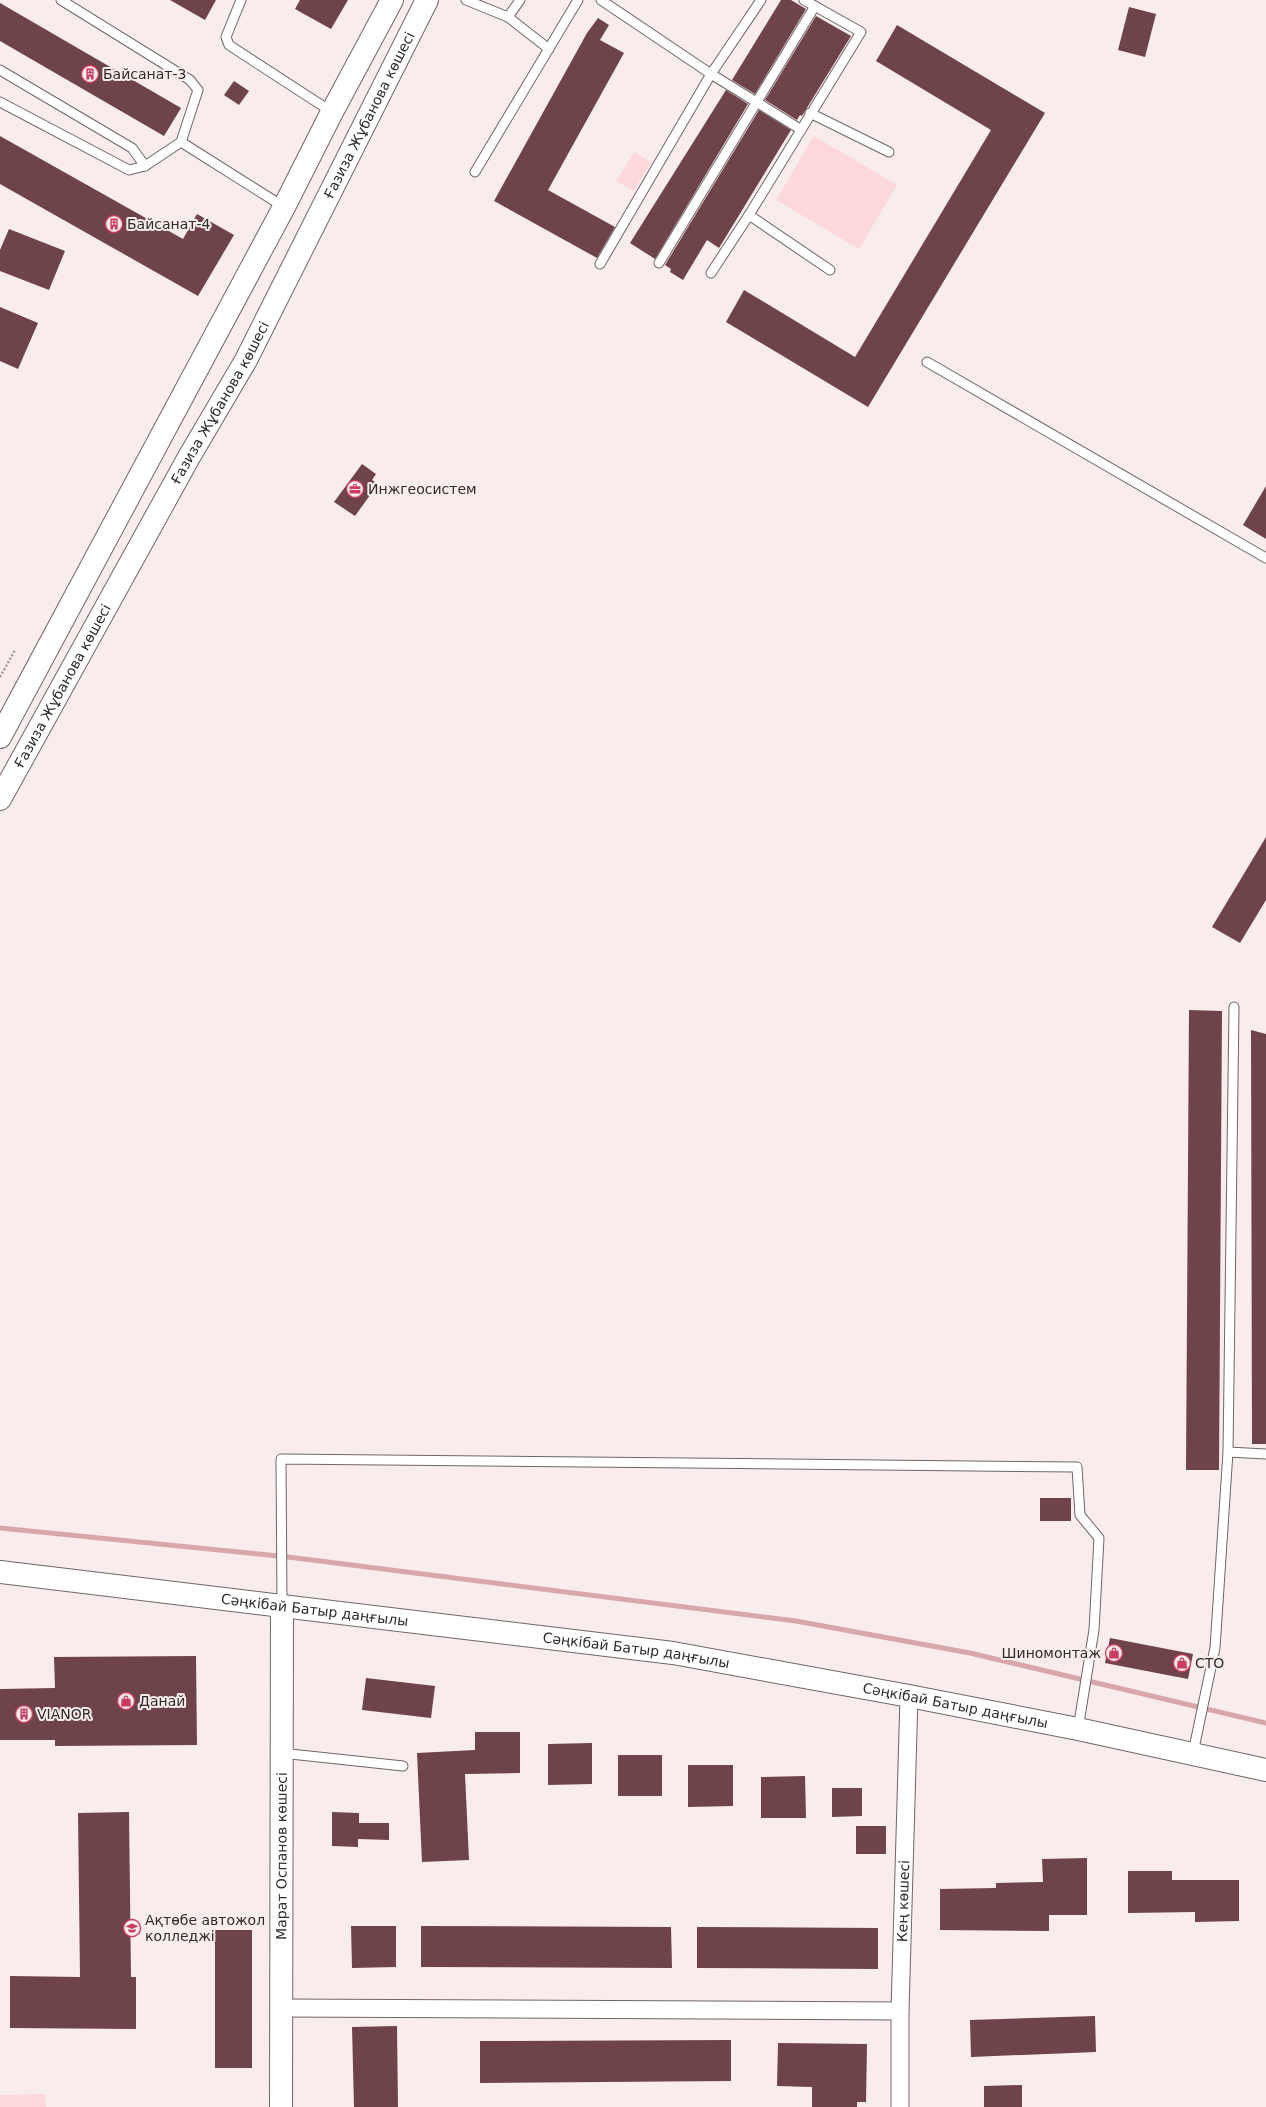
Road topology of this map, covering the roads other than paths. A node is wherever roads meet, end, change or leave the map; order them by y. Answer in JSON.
{"nodes":[{"id":1,"x":61,"y":0,"type":"edge"},
{"id":2,"x":241,"y":0,"type":"edge"},
{"id":3,"x":392,"y":0,"type":"edge"},
{"id":4,"x":427,"y":0,"type":"edge"},
{"id":5,"x":466,"y":0,"type":"edge"},
{"id":6,"x":520,"y":0,"type":"edge"},
{"id":7,"x":578,"y":0,"type":"edge"},
{"id":8,"x":601,"y":0,"type":"edge"},
{"id":9,"x":761,"y":0,"type":"edge"},
{"id":10,"x":804,"y":0,"type":"edge"},
{"id":11,"x":815,"y":6,"type":"junction"},
{"id":12,"x":508,"y":17,"type":"junction"},
{"id":13,"x":549,"y":49,"type":"junction"},
{"id":14,"x":0,"y":70,"type":"edge"},
{"id":15,"x":711,"y":74,"type":"junction"},
{"id":16,"x":0,"y":102,"type":"edge"},
{"id":17,"x":755,"y":102,"type":"junction"},
{"id":18,"x":332,"y":112,"type":"junction"},
{"id":19,"x":810,"y":113,"type":"junction"},
{"id":20,"x":800,"y":129,"type":"junction"},
{"id":21,"x":182,"y":142,"type":"junction"},
{"id":22,"x":889,"y":152,"type":"dead end"},
{"id":23,"x":145,"y":166,"type":"junction"},
{"id":24,"x":475,"y":172,"type":"dead end"},
{"id":25,"x":284,"y":207,"type":"junction"},
{"id":26,"x":749,"y":215,"type":"junction"},
{"id":27,"x":659,"y":263,"type":"dead end"},
{"id":28,"x":600,"y":264,"type":"dead end"},
{"id":29,"x":830,"y":270,"type":"dead end"},
{"id":30,"x":711,"y":273,"type":"dead end"},
{"id":31,"x":927,"y":362,"type":"dead end"},
{"id":32,"x":1266,"y":558,"type":"edge"},
{"id":33,"x":0,"y":737,"type":"edge"},
{"id":34,"x":0,"y":799,"type":"edge"},
{"id":35,"x":1234,"y":1007,"type":"dead end"},
{"id":36,"x":1228,"y":1452,"type":"junction"},
{"id":37,"x":1266,"y":1454,"type":"edge"},
{"id":38,"x":0,"y":1572,"type":"edge"},
{"id":39,"x":282,"y":1606,"type":"junction"},
{"id":40,"x":909,"y":1696,"type":"junction"},
{"id":41,"x":1078,"y":1729,"type":"junction"},
{"id":42,"x":281,"y":1753,"type":"junction"},
{"id":43,"x":1193,"y":1753,"type":"junction"},
{"id":44,"x":403,"y":1766,"type":"dead end"},
{"id":45,"x":1266,"y":1770,"type":"edge"},
{"id":46,"x":281,"y":2008,"type":"junction"},
{"id":47,"x":900,"y":2011,"type":"junction"},
{"id":48,"x":281,"y":2107,"type":"edge"},
{"id":49,"x":900,"y":2107,"type":"edge"}],
"edges":[{"from":1,"to":21,"type":"lane"},
{"from":2,"to":18,"type":"lane"},
{"from":3,"to":18,"type":"street"},
{"from":4,"to":34,"type":"street","name":"Ғазиза Жұбанова көшесі"},
{"from":5,"to":12,"type":"lane"},
{"from":6,"to":12,"type":"lane"},
{"from":7,"to":13,"type":"lane"},
{"from":8,"to":15,"type":"lane"},
{"from":9,"to":15,"type":"lane"},
{"from":10,"to":11,"type":"lane"},
{"from":11,"to":17,"type":"lane"},
{"from":11,"to":19,"type":"lane"},
{"from":12,"to":13,"type":"lane"},
{"from":13,"to":24,"type":"lane"},
{"from":14,"to":23,"type":"lane"},
{"from":15,"to":17,"type":"lane"},
{"from":15,"to":28,"type":"lane"},
{"from":16,"to":23,"type":"lane"},
{"from":17,"to":20,"type":"lane"},
{"from":17,"to":27,"type":"lane"},
{"from":18,"to":25,"type":"street"},
{"from":19,"to":20,"type":"lane"},
{"from":19,"to":22,"type":"lane"},
{"from":20,"to":26,"type":"lane"},
{"from":21,"to":23,"type":"lane"},
{"from":21,"to":25,"type":"lane"},
{"from":25,"to":33,"type":"street"},
{"from":26,"to":29,"type":"lane"},
{"from":26,"to":30,"type":"lane"},
{"from":31,"to":32,"type":"lane"},
{"from":35,"to":36,"type":"lane"},
{"from":36,"to":37,"type":"lane"},
{"from":36,"to":43,"type":"lane"},
{"from":38,"to":39,"type":"street","name":"Сәңкібай Батыр даңғылы"},
{"from":39,"to":40,"type":"street","name":"Сәңкібай Батыр даңғылы"},
{"from":39,"to":41,"type":"lane"},
{"from":39,"to":42,"type":"street","name":"Марат Оспанов көшесі"},
{"from":40,"to":41,"type":"street","name":"Сәңкібай Батыр даңғылы"},
{"from":40,"to":47,"type":"street","name":"Кең көшесі"},
{"from":41,"to":43,"type":"street","name":"Сәңкібай Батыр даңғылы"},
{"from":42,"to":44,"type":"lane"},
{"from":42,"to":46,"type":"street","name":"Марат Оспанов көшесі"},
{"from":43,"to":45,"type":"street","name":"Сәңкібай Батыр даңғылы"},
{"from":46,"to":47,"type":"street"},
{"from":46,"to":48,"type":"street","name":"Марат Оспанов көшесі"},
{"from":47,"to":49,"type":"street","name":"Кең көшесі"}]}
